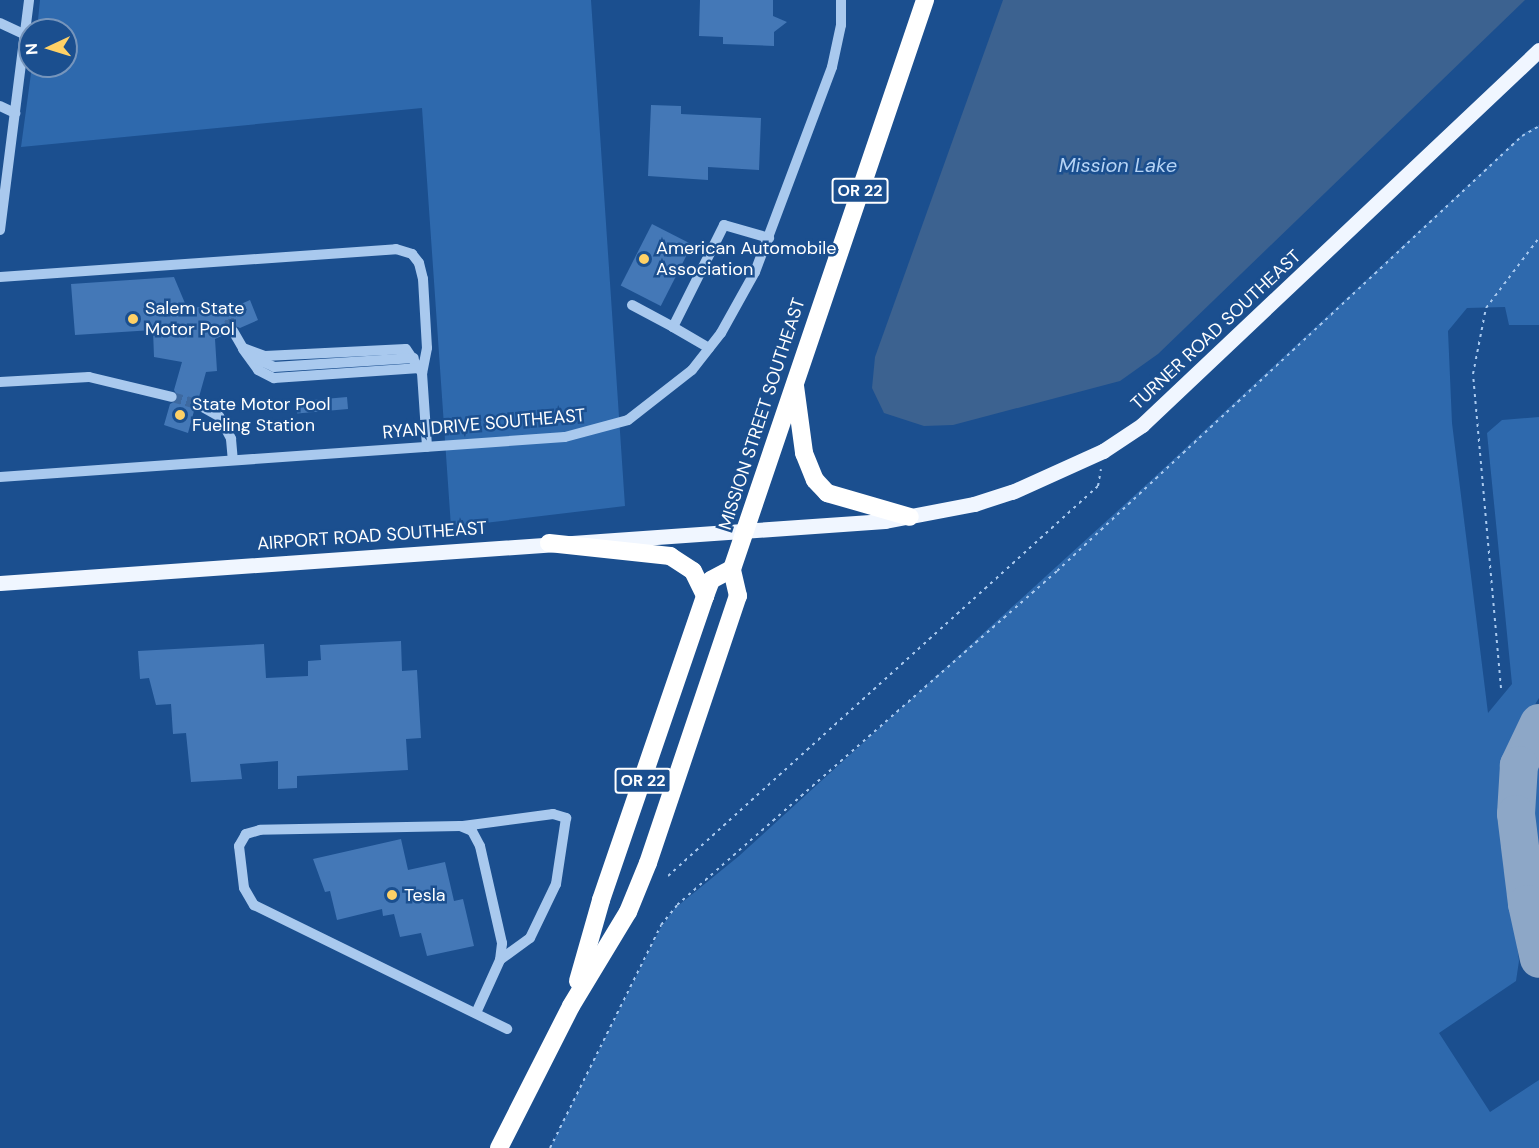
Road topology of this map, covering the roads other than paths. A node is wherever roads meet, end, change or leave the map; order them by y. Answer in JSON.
{"nodes":[{"id":1,"x":28,"y":0,"type":"edge"},
{"id":2,"x":841,"y":0,"type":"edge"},
{"id":3,"x":925,"y":0,"type":"edge"},
{"id":4,"x":26,"y":18,"type":"edge"},
{"id":5,"x":0,"y":23,"type":"edge"},
{"id":6,"x":18,"y":31,"type":"edge"},
{"id":7,"x":1539,"y":50,"type":"edge"},
{"id":8,"x":19,"y":78,"type":"edge"},
{"id":9,"x":0,"y":106,"type":"edge"},
{"id":10,"x":15,"y":113,"type":"junction"},
{"id":11,"x":0,"y":230,"type":"edge"},
{"id":12,"x":769,"y":238,"type":"junction"},
{"id":13,"x":0,"y":277,"type":"edge"},
{"id":14,"x":632,"y":305,"type":"dead end"},
{"id":15,"x":673,"y":327,"type":"junction"},
{"id":16,"x":233,"y":331,"type":"tunnel mouth"},
{"id":17,"x":243,"y":348,"type":"junction"},
{"id":18,"x":709,"y":348,"type":"junction"},
{"id":19,"x":417,"y":363,"type":"junction"},
{"id":20,"x":0,"y":382,"type":"edge"},
{"id":21,"x":794,"y":382,"type":"junction"},
{"id":22,"x":172,"y":397,"type":"tunnel mouth"},
{"id":23,"x":196,"y":404,"type":"tunnel mouth"},
{"id":24,"x":427,"y":447,"type":"junction"},
{"id":25,"x":233,"y":460,"type":"junction"},
{"id":26,"x":0,"y":477,"type":"edge"},
{"id":27,"x":910,"y":517,"type":"junction"},
{"id":28,"x":746,"y":529,"type":"junction"},
{"id":29,"x":549,"y":543,"type":"junction"},
{"id":30,"x":732,"y":569,"type":"junction"},
{"id":31,"x":0,"y":583,"type":"edge"},
{"id":32,"x":705,"y":596,"type":"junction"},
{"id":33,"x":459,"y":826,"type":"junction"},
{"id":34,"x":500,"y":960,"type":"junction"},
{"id":35,"x":571,"y":1006,"type":"junction"},
{"id":36,"x":476,"y":1013,"type":"junction"},
{"id":37,"x":507,"y":1029,"type":"dead end"},
{"id":38,"x":502,"y":1141,"type":"edge"},
{"id":39,"x":493,"y":1148,"type":"edge"}],
"edges":[{"from":1,"to":4,"type":"street"},
{"from":2,"to":12,"type":"street","name":"RYAN DRIVE SOUTHEAST"},
{"from":3,"to":21,"type":"highway","name":"MISSION STREET SOUTHEAST","number":"OR 22"},
{"from":5,"to":6,"type":"street"},
{"from":7,"to":27,"type":"main road","name":"TURNER ROAD SOUTHEAST"},
{"from":8,"to":10,"type":"street"},
{"from":9,"to":10,"type":"street"},
{"from":10,"to":11,"type":"street"},
{"from":12,"to":15,"type":"street"},
{"from":12,"to":18,"type":"street","name":"RYAN DRIVE SOUTHEAST"},
{"from":13,"to":19,"type":"street"},
{"from":14,"to":15,"type":"street"},
{"from":15,"to":18,"type":"street"},
{"from":16,"to":17,"type":"street"},
{"from":17,"to":19,"type":"street"},
{"from":17,"to":19,"type":"street"},
{"from":18,"to":24,"type":"street","name":"RYAN DRIVE SOUTHEAST"},
{"from":19,"to":24,"type":"street"},
{"from":20,"to":22,"type":"street"},
{"from":21,"to":27,"type":"highway","number":"OR 22"},
{"from":21,"to":28,"type":"highway","name":"MISSION STREET SOUTHEAST","number":"OR 22"},
{"from":23,"to":25,"type":"street"},
{"from":24,"to":25,"type":"street","name":"RYAN DRIVE SOUTHEAST"},
{"from":25,"to":26,"type":"street","name":"RYAN DRIVE SOUTHEAST"},
{"from":27,"to":28,"type":"main road","name":"TURNER ROAD SOUTHEAST"},
{"from":28,"to":29,"type":"main road","name":"AIRPORT ROAD SOUTHEAST"},
{"from":28,"to":30,"type":"highway","name":"MISSION STREET SOUTHEAST","number":"OR 22"},
{"from":29,"to":31,"type":"main road","name":"AIRPORT ROAD SOUTHEAST"},
{"from":29,"to":32,"type":"highway"},
{"from":30,"to":32,"type":"highway","name":"MISSION STREET SOUTHEAST","number":"OR 22"},
{"from":30,"to":35,"type":"highway","name":"MISSION STREET SOUTHEAST","number":"OR 22"},
{"from":32,"to":35,"type":"highway","name":"MISSION STREET SOUTHEAST","number":"OR 22"},
{"from":33,"to":34,"type":"street"},
{"from":33,"to":34,"type":"street"},
{"from":33,"to":36,"type":"street"},
{"from":34,"to":36,"type":"street"},
{"from":35,"to":38,"type":"highway","name":"MISSION STREET SOUTHEAST","number":"OR 22"},
{"from":36,"to":37,"type":"street"},
{"from":38,"to":39,"type":"highway","name":"MISSION STREET SOUTHEAST","number":"OR 22"}]}
